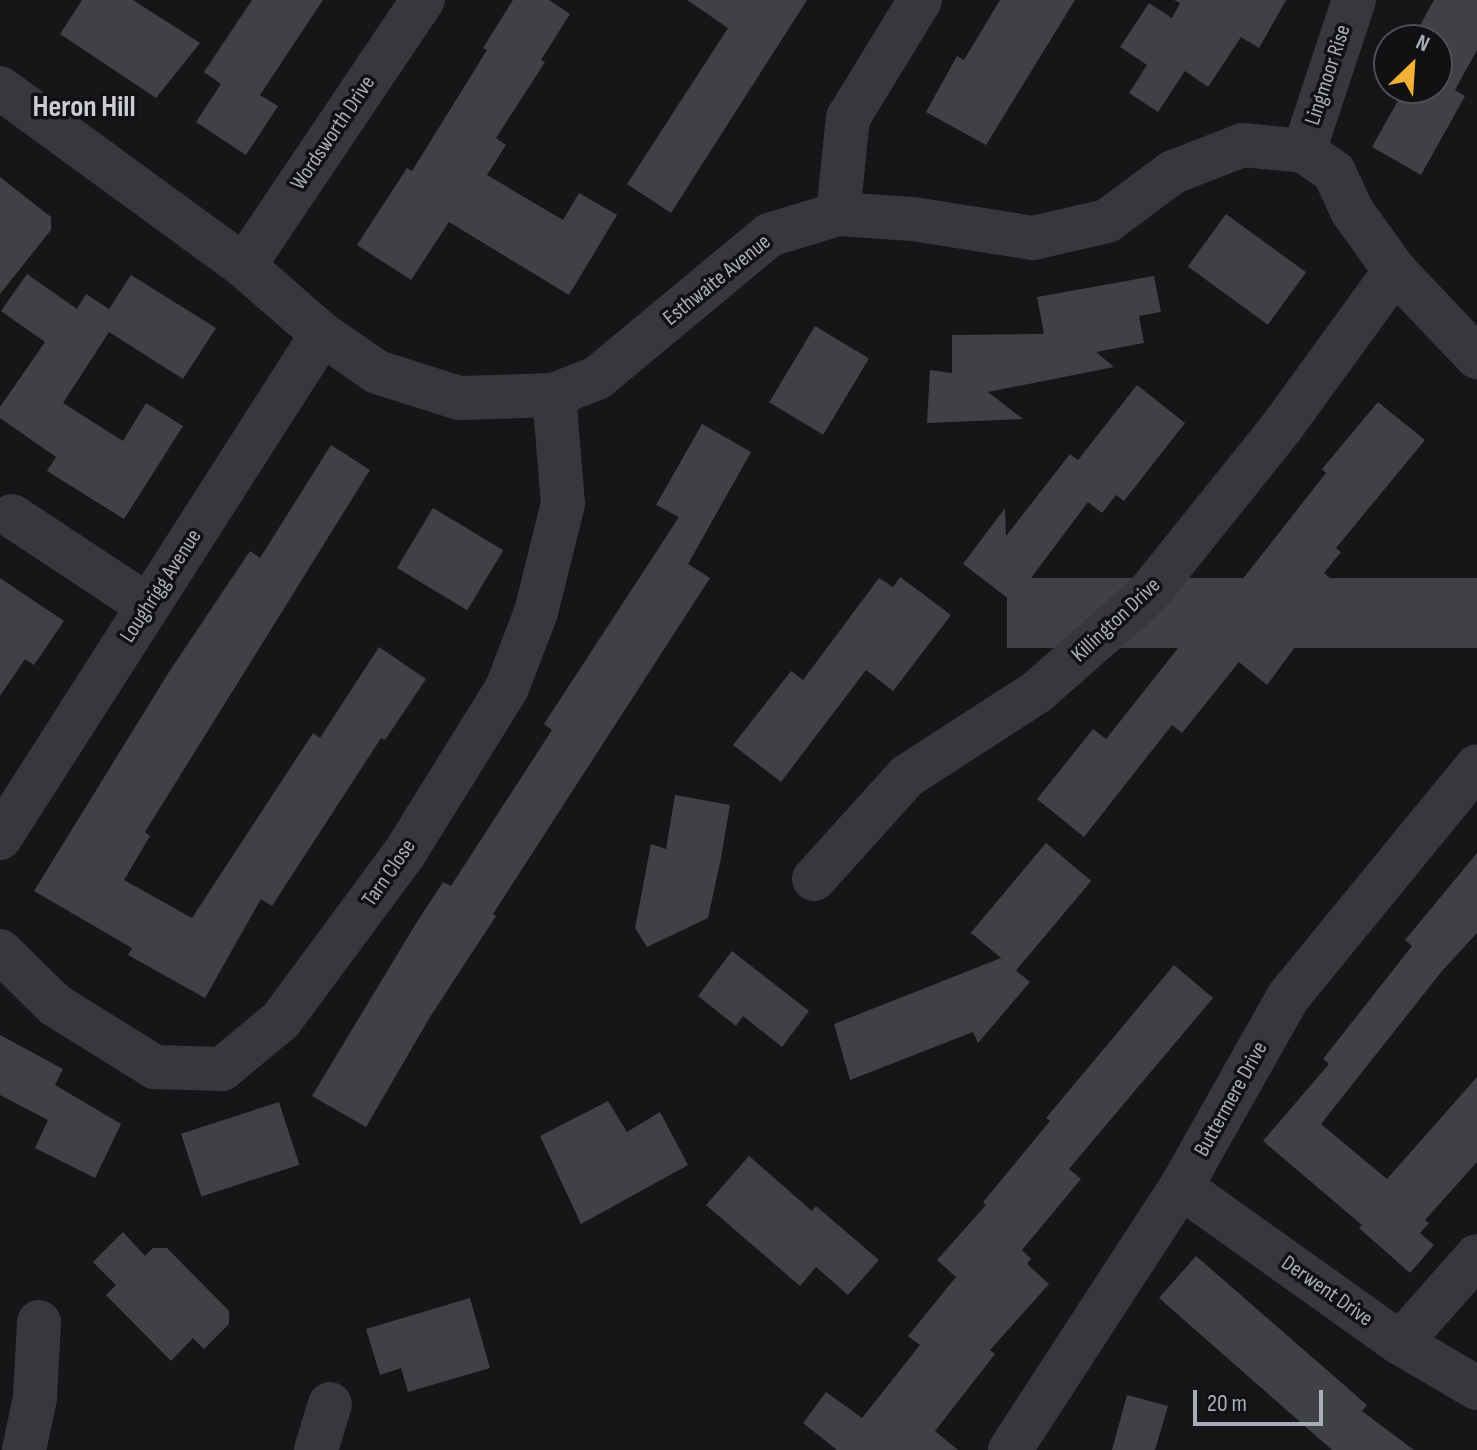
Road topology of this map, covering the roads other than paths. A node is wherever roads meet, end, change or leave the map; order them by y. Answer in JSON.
{"nodes":[{"id":1,"x":423,"y":0,"type":"edge"},
{"id":2,"x":920,"y":0,"type":"edge"},
{"id":3,"x":1354,"y":0,"type":"edge"},
{"id":4,"x":0,"y":88,"type":"edge"},
{"id":5,"x":1304,"y":151,"type":"junction"},
{"id":6,"x":838,"y":214,"type":"junction"},
{"id":7,"x":244,"y":266,"type":"junction"},
{"id":8,"x":1395,"y":271,"type":"junction"},
{"id":9,"x":322,"y":334,"type":"junction"},
{"id":10,"x":1477,"y":357,"type":"edge"},
{"id":11,"x":554,"y":395,"type":"junction"},
{"id":12,"x":12,"y":516,"type":"dead end"},
{"id":13,"x":148,"y":606,"type":"junction"},
{"id":14,"x":1477,"y":766,"type":"edge"},
{"id":15,"x":0,"y":838,"type":"edge"},
{"id":16,"x":814,"y":879,"type":"dead end"},
{"id":17,"x":0,"y":951,"type":"edge"},
{"id":18,"x":1181,"y":1187,"type":"junction"},
{"id":19,"x":1477,"y":1256,"type":"edge"},
{"id":20,"x":39,"y":1322,"type":"dead end"},
{"id":21,"x":1400,"y":1343,"type":"junction"},
{"id":22,"x":1477,"y":1388,"type":"edge"},
{"id":23,"x":330,"y":1404,"type":"dead end"},
{"id":24,"x":24,"y":1450,"type":"edge"},
{"id":25,"x":316,"y":1450,"type":"edge"},
{"id":26,"x":1010,"y":1450,"type":"edge"}],
"edges":[{"from":1,"to":7,"type":"street","name":"Wordsworth Drive"},
{"from":2,"to":6,"type":"street"},
{"from":3,"to":5,"type":"street","name":"Lingmoor Rise"},
{"from":4,"to":7,"type":"street","name":"Esthwaite Avenue"},
{"from":5,"to":6,"type":"street","name":"Esthwaite Avenue"},
{"from":5,"to":8,"type":"street"},
{"from":6,"to":11,"type":"street","name":"Esthwaite Avenue"},
{"from":7,"to":9,"type":"street","name":"Esthwaite Avenue"},
{"from":8,"to":10,"type":"street"},
{"from":8,"to":16,"type":"street","name":"Killington Drive"},
{"from":9,"to":11,"type":"street","name":"Esthwaite Avenue"},
{"from":9,"to":13,"type":"street","name":"Loughrigg Avenue"},
{"from":11,"to":17,"type":"street","name":"Tarn Close"},
{"from":12,"to":13,"type":"street"},
{"from":13,"to":15,"type":"street","name":"Loughrigg Avenue"},
{"from":14,"to":18,"type":"street","name":"Buttermere Drive"},
{"from":18,"to":21,"type":"street","name":"Derwent Drive"},
{"from":18,"to":26,"type":"street","name":"Buttermere Drive"},
{"from":19,"to":21,"type":"street"},
{"from":20,"to":24,"type":"street"},
{"from":21,"to":22,"type":"street","name":"Derwent Drive"},
{"from":23,"to":25,"type":"street"}]}
